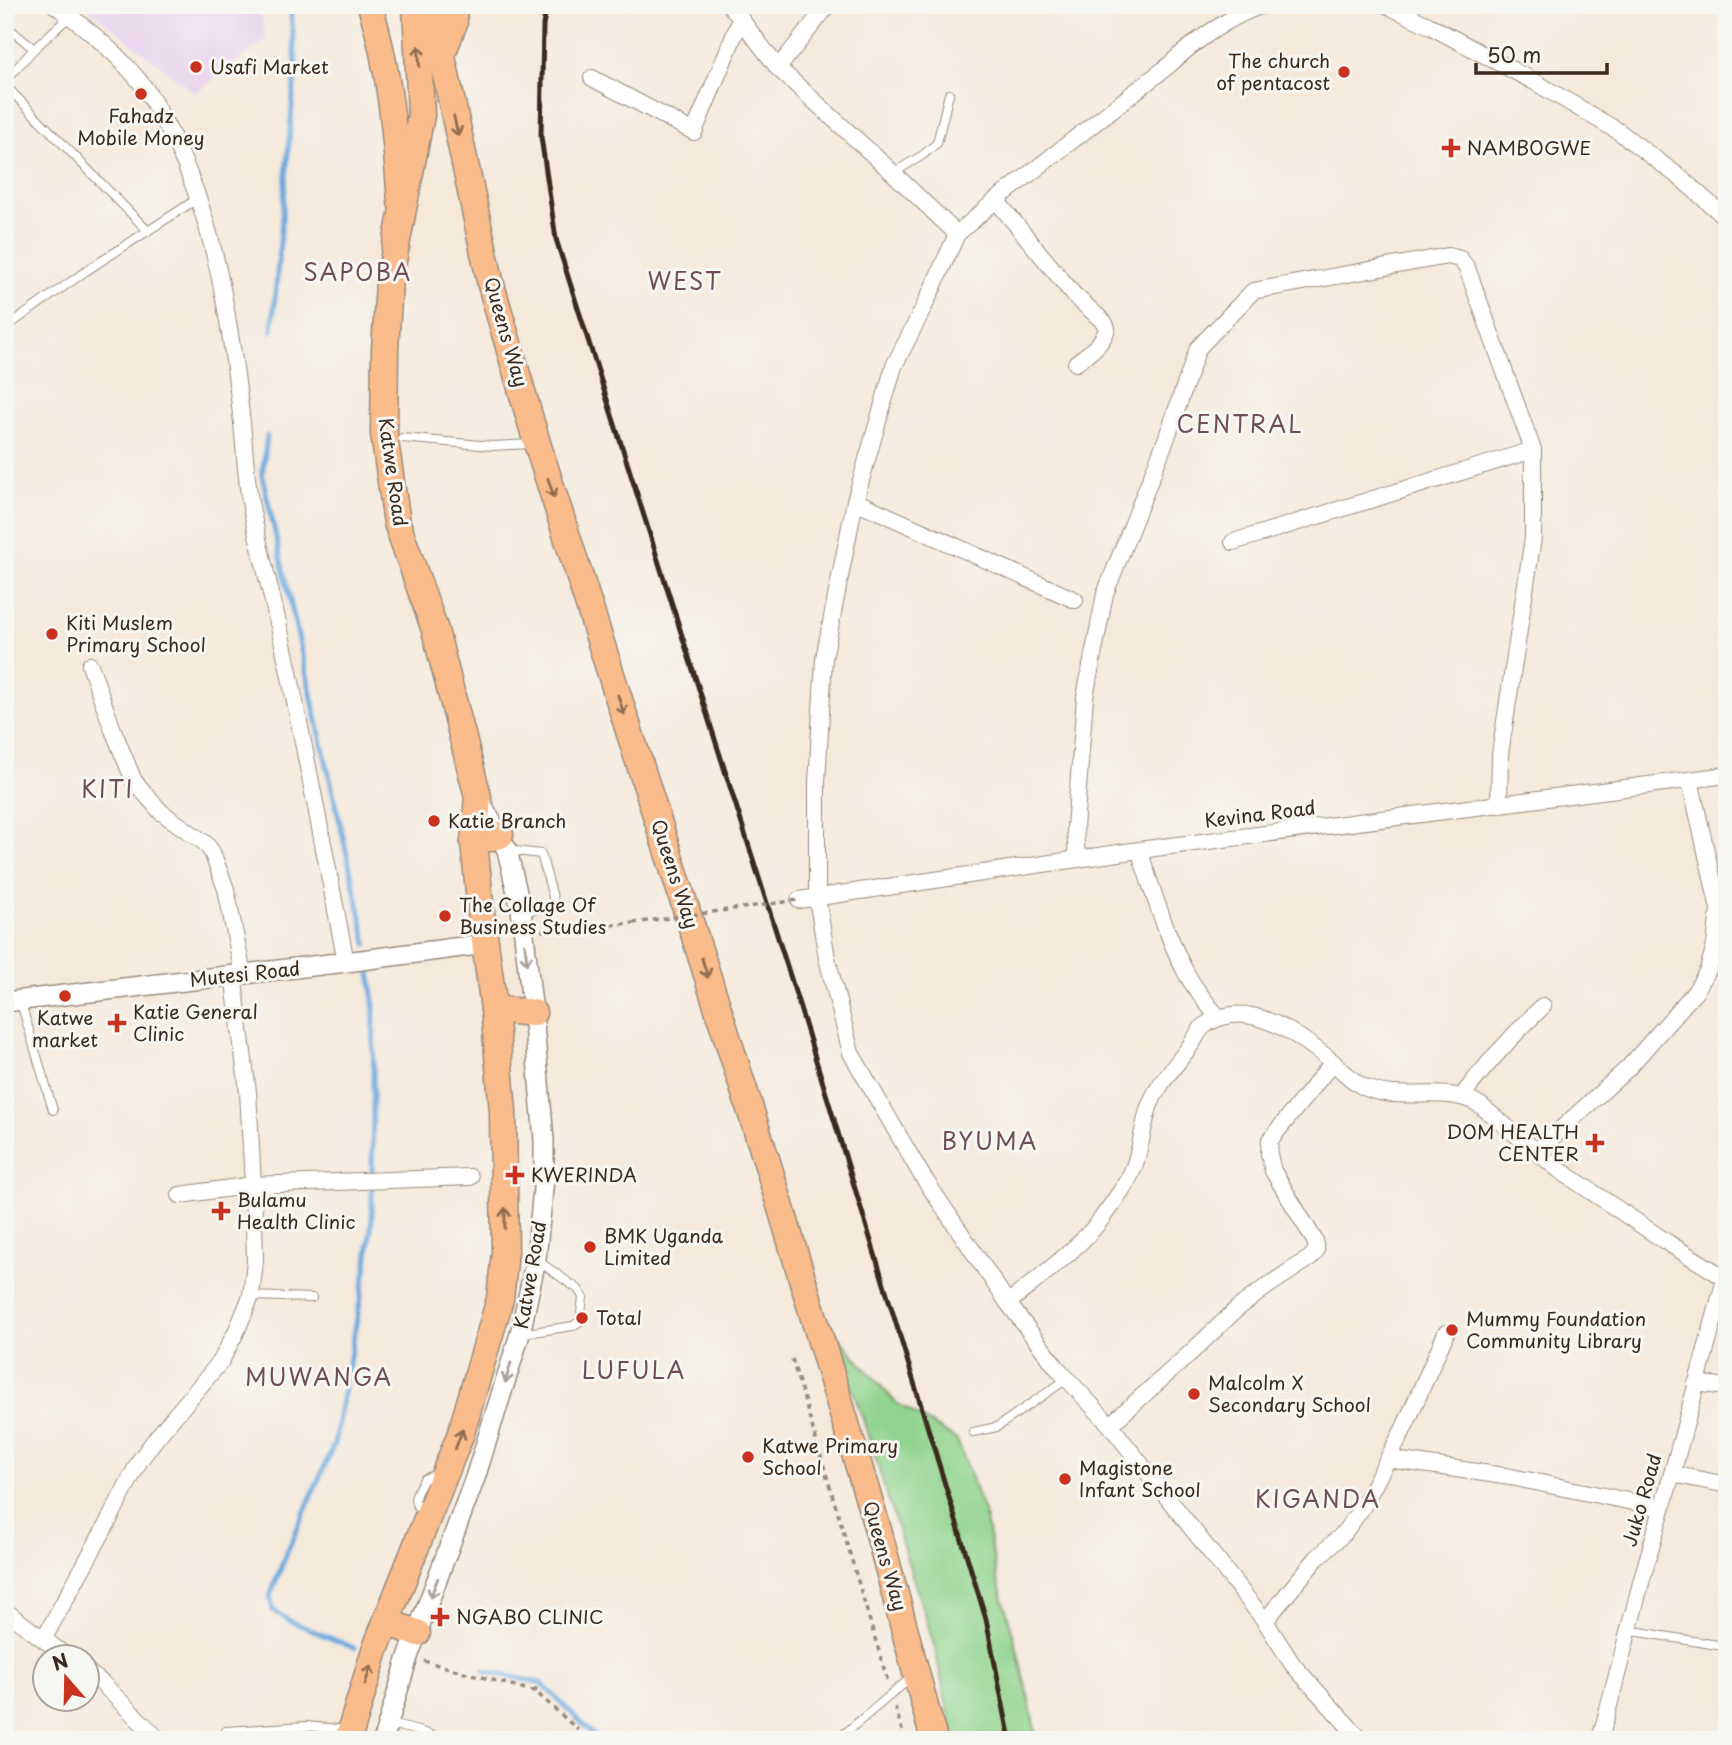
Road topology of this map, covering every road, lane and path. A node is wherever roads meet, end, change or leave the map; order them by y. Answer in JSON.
{"nodes":[{"id":1,"x":55,"y":5,"type":"edge"},
{"id":2,"x":370,"y":5,"type":"edge"},
{"id":3,"x":454,"y":5,"type":"edge"},
{"id":4,"x":730,"y":5,"type":"edge"},
{"id":5,"x":828,"y":5,"type":"edge"},
{"id":6,"x":1263,"y":5,"type":"edge"},
{"id":7,"x":1386,"y":5,"type":"edge"},
{"id":8,"x":420,"y":6,"type":"edge"},
{"id":9,"x":74,"y":10,"type":"edge"},
{"id":10,"x":741,"y":19,"type":"junction"},
{"id":11,"x":5,"y":25,"type":"edge"},
{"id":12,"x":34,"y":49,"type":"junction"},
{"id":13,"x":441,"y":60,"type":"junction"},
{"id":14,"x":778,"y":68,"type":"junction"},
{"id":15,"x":592,"y":78,"type":"dead end"},
{"id":16,"x":5,"y":83,"type":"edge"},
{"id":17,"x":949,"y":94,"type":"dead end"},
{"id":18,"x":893,"y":173,"type":"junction"},
{"id":19,"x":199,"y":198,"type":"junction"},
{"id":20,"x":996,"y":200,"type":"junction"},
{"id":21,"x":1727,"y":219,"type":"edge"},
{"id":22,"x":401,"y":220,"type":"junction"},
{"id":23,"x":148,"y":231,"type":"junction"},
{"id":24,"x":957,"y":234,"type":"junction"},
{"id":25,"x":5,"y":328,"type":"edge"},
{"id":26,"x":1076,"y":363,"type":"dead end"},
{"id":27,"x":402,"y":438,"type":"dead end"},
{"id":28,"x":537,"y":443,"type":"junction"},
{"id":29,"x":1533,"y":450,"type":"junction"},
{"id":30,"x":855,"y":501,"type":"junction"},
{"id":31,"x":1233,"y":542,"type":"dead end"},
{"id":32,"x":1075,"y":600,"type":"dead end"},
{"id":33,"x":90,"y":665,"type":"dead end"},
{"id":34,"x":1727,"y":775,"type":"edge"},
{"id":35,"x":1690,"y":780,"type":"junction"},
{"id":36,"x":478,"y":797,"type":"junction"},
{"id":37,"x":1499,"y":804,"type":"junction"},
{"id":38,"x":474,"y":842,"type":"junction"},
{"id":39,"x":503,"y":842,"type":"junction"},
{"id":40,"x":1139,"y":850,"type":"junction"},
{"id":41,"x":1077,"y":859,"type":"junction"},
{"id":42,"x":817,"y":898,"type":"junction"},
{"id":43,"x":799,"y":901,"type":"joint"},
{"id":44,"x":522,"y":922,"type":"junction"},
{"id":45,"x":485,"y":944,"type":"junction"},
{"id":46,"x":346,"y":962,"type":"junction"},
{"id":47,"x":238,"y":974,"type":"junction"},
{"id":48,"x":13,"y":1001,"type":"edge"},
{"id":49,"x":1543,"y":1006,"type":"dead end"},
{"id":50,"x":494,"y":1009,"type":"junction"},
{"id":51,"x":533,"y":1013,"type":"junction"},
{"id":52,"x":1218,"y":1017,"type":"junction"},
{"id":53,"x":1333,"y":1062,"type":"junction"},
{"id":54,"x":1462,"y":1096,"type":"junction"},
{"id":55,"x":53,"y":1110,"type":"dead end"},
{"id":56,"x":1536,"y":1152,"type":"junction"},
{"id":57,"x":470,"y":1177,"type":"dead end"},
{"id":58,"x":253,"y":1185,"type":"junction"},
{"id":59,"x":180,"y":1195,"type":"dead end"},
{"id":60,"x":536,"y":1259,"type":"junction"},
{"id":61,"x":1726,"y":1275,"type":"edge"},
{"id":62,"x":251,"y":1296,"type":"junction"},
{"id":63,"x":312,"y":1298,"type":"dead end"},
{"id":64,"x":1008,"y":1303,"type":"junction"},
{"id":65,"x":1446,"y":1333,"type":"dead end"},
{"id":66,"x":520,"y":1334,"type":"junction"},
{"id":67,"x":792,"y":1359,"type":"dead end"},
{"id":68,"x":1067,"y":1379,"type":"junction"},
{"id":69,"x":1696,"y":1383,"type":"junction"},
{"id":70,"x":1727,"y":1387,"type":"edge"},
{"id":71,"x":1110,"y":1425,"type":"junction"},
{"id":72,"x":973,"y":1432,"type":"dead end"},
{"id":73,"x":1388,"y":1459,"type":"junction"},
{"id":74,"x":1672,"y":1474,"type":"junction"},
{"id":75,"x":1727,"y":1485,"type":"edge"},
{"id":76,"x":1662,"y":1508,"type":"junction"},
{"id":77,"x":5,"y":1611,"type":"edge"},
{"id":78,"x":1265,"y":1621,"type":"junction"},
{"id":79,"x":386,"y":1622,"type":"junction"},
{"id":80,"x":1628,"y":1630,"type":"junction"},
{"id":81,"x":44,"y":1638,"type":"junction"},
{"id":82,"x":52,"y":1644,"type":"edge"},
{"id":83,"x":412,"y":1645,"type":"junction"},
{"id":84,"x":1717,"y":1645,"type":"dead end"},
{"id":85,"x":918,"y":1672,"type":"junction"},
{"id":86,"x":102,"y":1683,"type":"edge"},
{"id":87,"x":540,"y":1687,"type":"dead end"},
{"id":88,"x":536,"y":1692,"type":"junction"},
{"id":89,"x":891,"y":1694,"type":"junction"},
{"id":90,"x":578,"y":1730,"type":"dead end"},
{"id":91,"x":226,"y":1731,"type":"dead end"},
{"id":92,"x":385,"y":1731,"type":"edge"},
{"id":93,"x":349,"y":1735,"type":"edge"},
{"id":94,"x":159,"y":1740,"type":"edge"},
{"id":95,"x":443,"y":1740,"type":"edge"},
{"id":96,"x":837,"y":1740,"type":"edge"},
{"id":97,"x":905,"y":1740,"type":"edge"},
{"id":98,"x":934,"y":1740,"type":"edge"},
{"id":99,"x":1361,"y":1740,"type":"edge"},
{"id":100,"x":1600,"y":1740,"type":"edge"}],
"edges":[{"from":1,"to":9,"type":"street"},
{"from":2,"to":22,"type":"main road"},
{"from":3,"to":13,"type":"main road"},
{"from":4,"to":10,"type":"street"},
{"from":5,"to":14,"type":"street"},
{"from":6,"to":20,"type":"street"},
{"from":7,"to":21,"type":"street"},
{"from":8,"to":13,"type":"highway","name":"Queens Way"},
{"from":22,"to":8,"type":"highway","name":"Katwe Road","one_way":true},
{"from":9,"to":12,"type":"lane"},
{"from":9,"to":19,"type":"street"},
{"from":10,"to":14,"type":"street"},
{"from":10,"to":15,"type":"street"},
{"from":11,"to":12,"type":"lane"},
{"from":12,"to":16,"type":"lane"},
{"from":13,"to":28,"type":"highway","name":"Queens Way","one_way":true},
{"from":14,"to":18,"type":"street"},
{"from":16,"to":23,"type":"lane"},
{"from":17,"to":18,"type":"lane"},
{"from":18,"to":24,"type":"street"},
{"from":19,"to":23,"type":"lane"},
{"from":19,"to":46,"type":"street"},
{"from":20,"to":24,"type":"street"},
{"from":20,"to":26,"type":"street"},
{"from":22,"to":36,"type":"highway","name":"Katwe Road"},
{"from":23,"to":25,"type":"lane"},
{"from":24,"to":30,"type":"street"},
{"from":27,"to":28,"type":"lane"},
{"from":28,"to":85,"type":"highway","name":"Queens Way","one_way":true},
{"from":29,"to":31,"type":"street"},
{"from":29,"to":37,"type":"street"},
{"from":29,"to":41,"type":"street"},
{"from":30,"to":32,"type":"street"},
{"from":30,"to":42,"type":"street"},
{"from":33,"to":47,"type":"street"},
{"from":34,"to":35,"type":"street","name":"Kevina Road"},
{"from":35,"to":37,"type":"street","name":"Kevina Road"},
{"from":35,"to":56,"type":"street"},
{"from":36,"to":38,"type":"highway","name":"Katwe Road"},
{"from":36,"to":39,"type":"street","name":"Katwe Road"},
{"from":37,"to":40,"type":"street","name":"Kevina Road"},
{"from":38,"to":39,"type":"highway"},
{"from":38,"to":45,"type":"highway","name":"Katwe Road"},
{"from":39,"to":44,"type":"street","name":"Katwe Road"},
{"from":39,"to":44,"type":"lane"},
{"from":40,"to":41,"type":"street","name":"Kevina Road"},
{"from":40,"to":52,"type":"street"},
{"from":41,"to":42,"type":"street","name":"Kevina Road"},
{"from":42,"to":43,"type":"street","name":"Kevina Road"},
{"from":42,"to":64,"type":"street"},
{"from":43,"to":44,"type":"path","bridge":true},
{"from":44,"to":51,"type":"street","name":"Katwe Road","one_way":true},
{"from":45,"to":46,"type":"street","name":"Mutesi Road"},
{"from":45,"to":50,"type":"highway","name":"Katwe Road"},
{"from":46,"to":47,"type":"street","name":"Mutesi Road"},
{"from":47,"to":48,"type":"street","name":"Mutesi Road"},
{"from":47,"to":58,"type":"street"},
{"from":48,"to":55,"type":"lane"},
{"from":49,"to":54,"type":"street"},
{"from":50,"to":51,"type":"highway"},
{"from":79,"to":50,"type":"highway","name":"Katwe Road","one_way":true},
{"from":51,"to":60,"type":"street","name":"Katwe Road"},
{"from":52,"to":53,"type":"street"},
{"from":52,"to":64,"type":"street"},
{"from":53,"to":54,"type":"street"},
{"from":53,"to":71,"type":"street"},
{"from":54,"to":56,"type":"street"},
{"from":56,"to":61,"type":"street"},
{"from":57,"to":58,"type":"street"},
{"from":58,"to":59,"type":"street"},
{"from":58,"to":62,"type":"street"},
{"from":60,"to":66,"type":"street","name":"Katwe Road"},
{"from":60,"to":66,"type":"lane"},
{"from":61,"to":69,"type":"street","name":"Juko Road"},
{"from":62,"to":63,"type":"lane"},
{"from":62,"to":81,"type":"street"},
{"from":64,"to":68,"type":"street"},
{"from":65,"to":73,"type":"street"},
{"from":66,"to":83,"type":"street","name":"Katwe Road","one_way":true},
{"from":67,"to":89,"type":"path"},
{"from":68,"to":71,"type":"street"},
{"from":68,"to":72,"type":"lane"},
{"from":69,"to":70,"type":"street"},
{"from":69,"to":74,"type":"street","name":"Juko Road"},
{"from":71,"to":78,"type":"street"},
{"from":73,"to":76,"type":"street"},
{"from":73,"to":78,"type":"street"},
{"from":74,"to":75,"type":"street"},
{"from":74,"to":76,"type":"street","name":"Juko Road"},
{"from":76,"to":80,"type":"street","name":"Juko Road"},
{"from":77,"to":81,"type":"street"},
{"from":78,"to":99,"type":"street"},
{"from":79,"to":83,"type":"highway"},
{"from":93,"to":79,"type":"highway","name":"Katwe Road","one_way":true},
{"from":80,"to":84,"type":"lane"},
{"from":80,"to":100,"type":"street","name":"Juko Road"},
{"from":81,"to":82,"type":"street"},
{"from":83,"to":88,"type":"path"},
{"from":83,"to":92,"type":"street","name":"Katwe Road"},
{"from":85,"to":89,"type":"lane"},
{"from":85,"to":98,"type":"highway","name":"Queens Way"},
{"from":86,"to":94,"type":"street"},
{"from":87,"to":88,"type":"path"},
{"from":88,"to":90,"type":"path"},
{"from":89,"to":96,"type":"lane"},
{"from":89,"to":97,"type":"path"},
{"from":91,"to":93,"type":"lane"},
{"from":92,"to":95,"type":"lane"}]}
